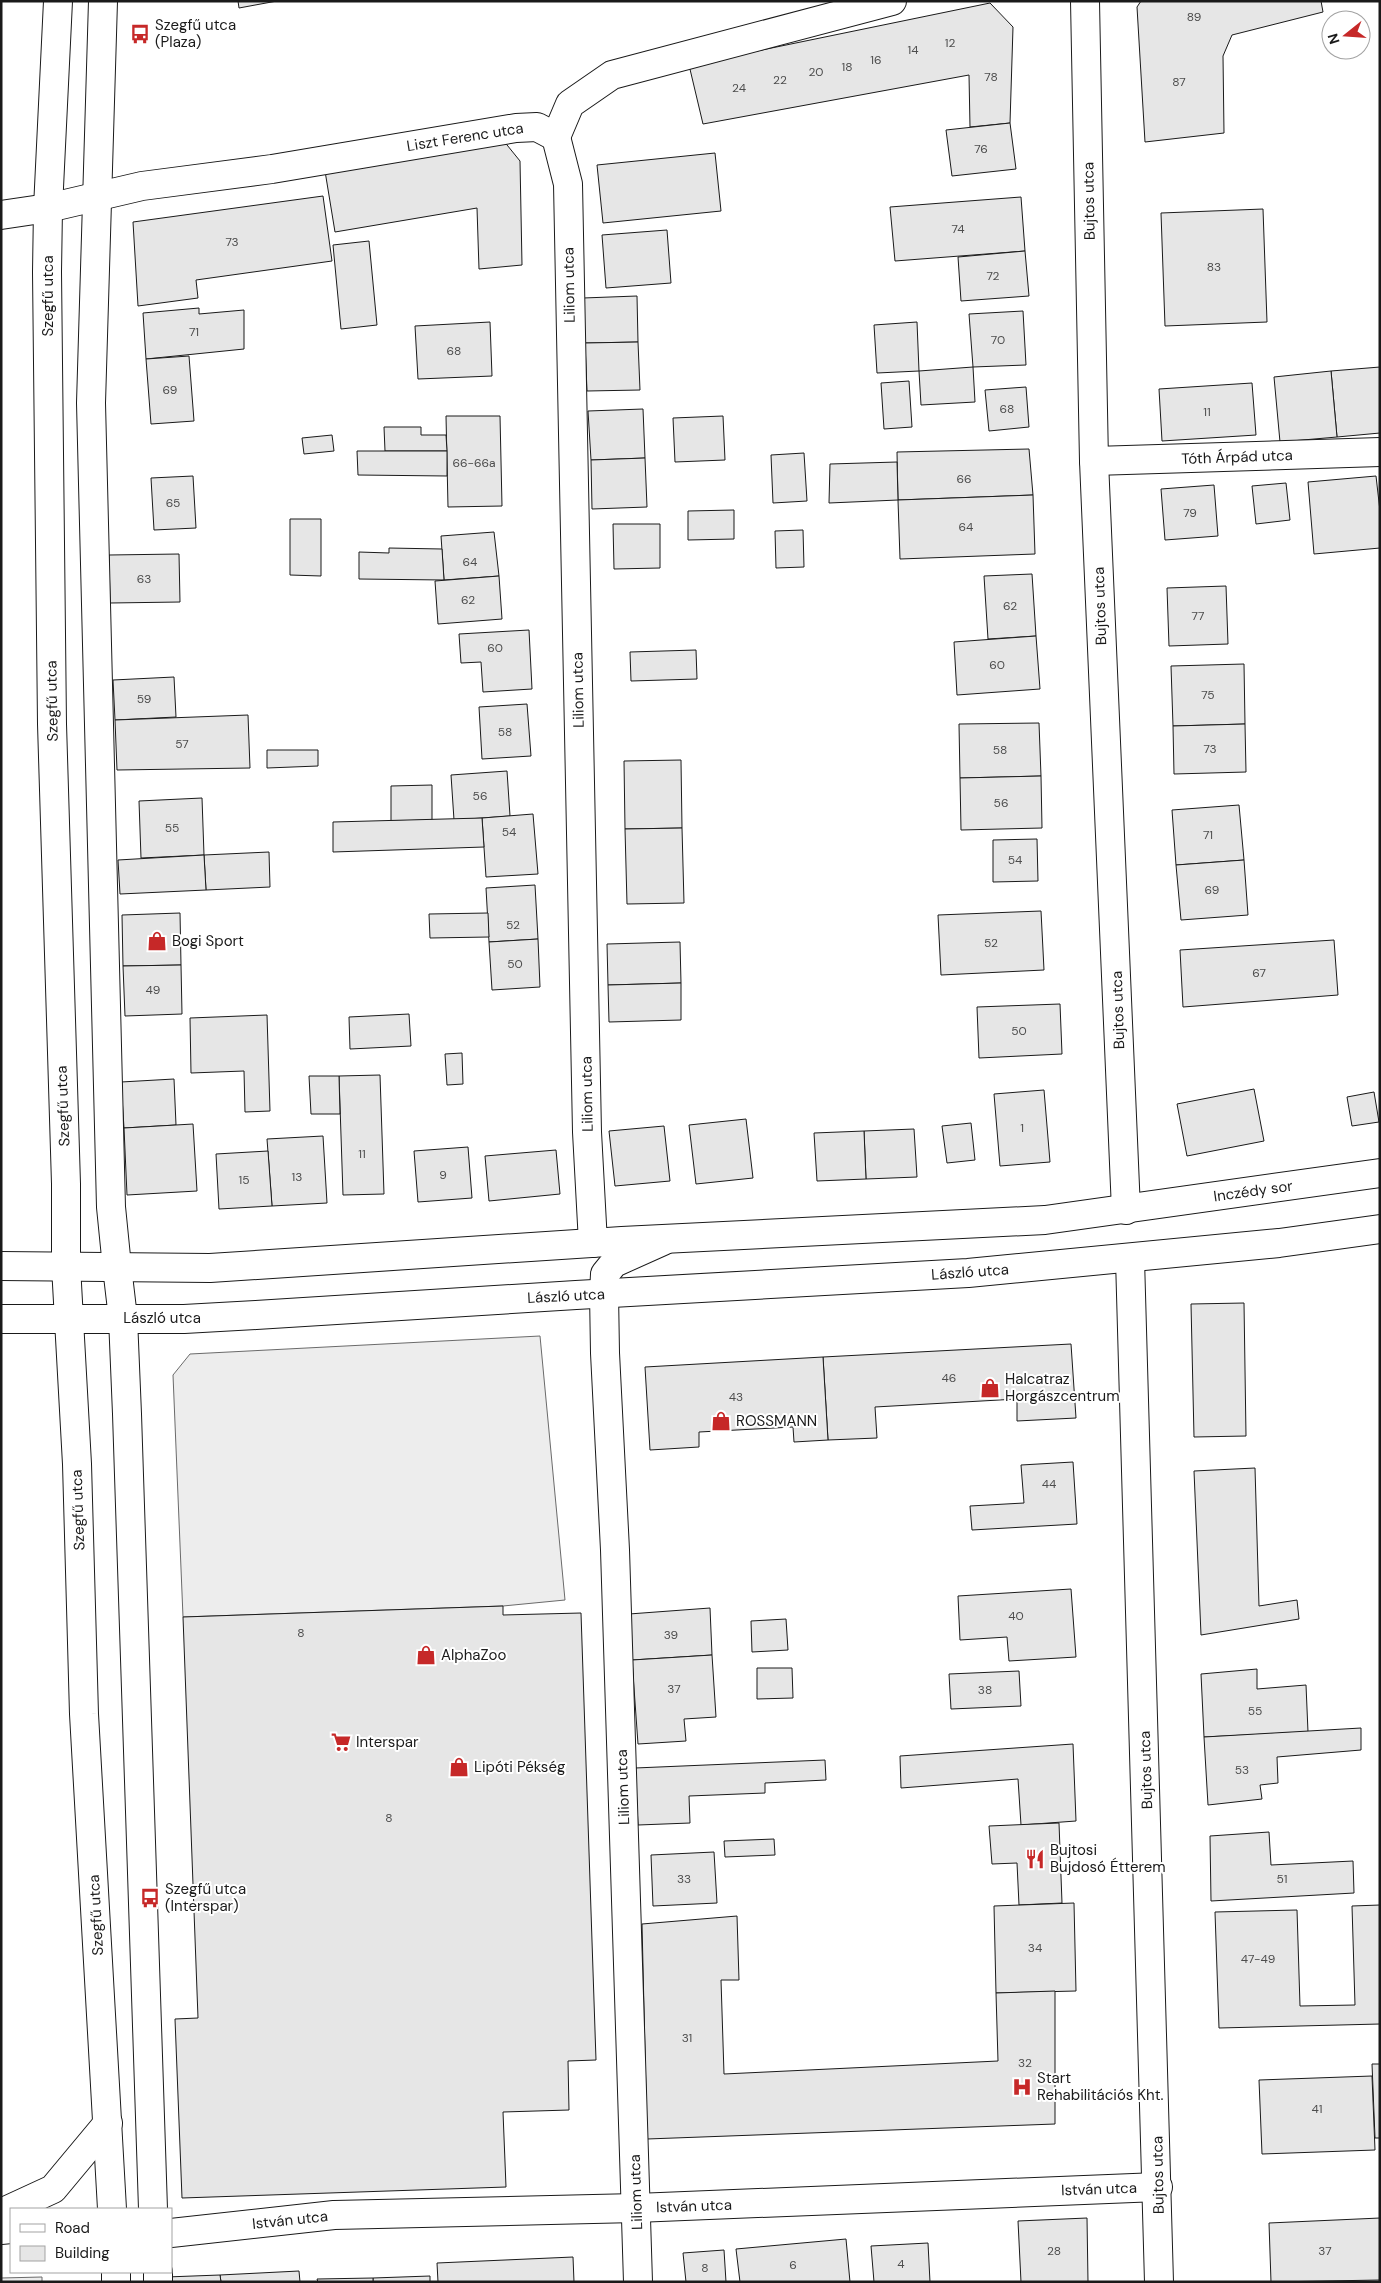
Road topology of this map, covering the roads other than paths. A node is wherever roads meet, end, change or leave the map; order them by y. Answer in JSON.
{"nodes":[{"id":1,"x":58,"y":1,"type":"edge"},
{"id":2,"x":103,"y":1,"type":"edge"},
{"id":3,"x":892,"y":1,"type":"edge"},
{"id":4,"x":1085,"y":1,"type":"edge"},
{"id":5,"x":556,"y":137,"type":"junction"},
{"id":6,"x":96,"y":197,"type":"junction"},
{"id":7,"x":48,"y":208,"type":"junction"},
{"id":8,"x":1,"y":215,"type":"edge"},
{"id":9,"x":1380,"y":452,"type":"edge"},
{"id":10,"x":1094,"y":461,"type":"junction"},
{"id":11,"x":1380,"y":1173,"type":"edge"},
{"id":12,"x":1126,"y":1210,"type":"junction"},
{"id":13,"x":1380,"y":1229,"type":"edge"},
{"id":14,"x":667,"y":1239,"type":"junction"},
{"id":15,"x":592,"y":1243,"type":"junction"},
{"id":16,"x":1130,"y":1259,"type":"junction"},
{"id":17,"x":1,"y":1266,"type":"edge"},
{"id":18,"x":66,"y":1266,"type":"junction"},
{"id":19,"x":118,"y":1267,"type":"junction"},
{"id":20,"x":604,"y":1293,"type":"junction"},
{"id":21,"x":69,"y":1317,"type":"junction"},
{"id":22,"x":122,"y":1318,"type":"junction"},
{"id":23,"x":1,"y":1319,"type":"edge"},
{"id":24,"x":108,"y":2123,"type":"junction"},
{"id":25,"x":1158,"y":2187,"type":"junction"},
{"id":26,"x":12,"y":2208,"type":"edge"},
{"id":27,"x":112,"y":2208,"type":"edge"},
{"id":28,"x":153,"y":2208,"type":"edge"},
{"id":29,"x":636,"y":2208,"type":"junction"},
{"id":30,"x":172,"y":2233,"type":"edge"},
{"id":31,"x":638,"y":2282,"type":"edge"},
{"id":32,"x":1159,"y":2282,"type":"edge"}],
"edges":[{"from":1,"to":7,"type":"street","name":"Szegfű utca"},
{"from":2,"to":6,"type":"street"},
{"from":3,"to":5,"type":"street"},
{"from":4,"to":10,"type":"street","name":"Bujtos utca"},
{"from":5,"to":6,"type":"street","name":"Liszt Ferenc utca"},
{"from":5,"to":15,"type":"street","name":"Liliom utca"},
{"from":6,"to":7,"type":"street","name":"Liszt Ferenc utca"},
{"from":6,"to":19,"type":"street"},
{"from":7,"to":8,"type":"street","name":"Liszt Ferenc utca"},
{"from":7,"to":18,"type":"street","name":"Szegfű utca"},
{"from":9,"to":10,"type":"street","name":"Tóth Árpád utca"},
{"from":10,"to":12,"type":"street","name":"Bujtos utca"},
{"from":11,"to":12,"type":"street","name":"Inczédy sor"},
{"from":12,"to":14,"type":"street"},
{"from":13,"to":16,"type":"street"},
{"from":14,"to":15,"type":"street"},
{"from":14,"to":20,"type":"street","name":"Liliom utca"},
{"from":15,"to":19,"type":"street"},
{"from":16,"to":20,"type":"street","name":"László utca"},
{"from":16,"to":25,"type":"street","name":"Bujtos utca"},
{"from":17,"to":18,"type":"street"},
{"from":18,"to":19,"type":"street"},
{"from":18,"to":21,"type":"street","name":"Szegfű utca"},
{"from":19,"to":22,"type":"street"},
{"from":20,"to":22,"type":"street","name":"László utca"},
{"from":20,"to":29,"type":"street","name":"Liliom utca"},
{"from":21,"to":22,"type":"street","name":"László utca"},
{"from":21,"to":23,"type":"street","name":"László utca"},
{"from":21,"to":24,"type":"street","name":"Szegfű utca"},
{"from":22,"to":28,"type":"street"},
{"from":24,"to":26,"type":"street"},
{"from":24,"to":27,"type":"street","name":"Szegfű utca"},
{"from":25,"to":29,"type":"street","name":"István utca"},
{"from":25,"to":32,"type":"street","name":"Bujtos utca"},
{"from":29,"to":30,"type":"street","name":"István utca"},
{"from":29,"to":31,"type":"street","name":"Liliom utca"}]}
